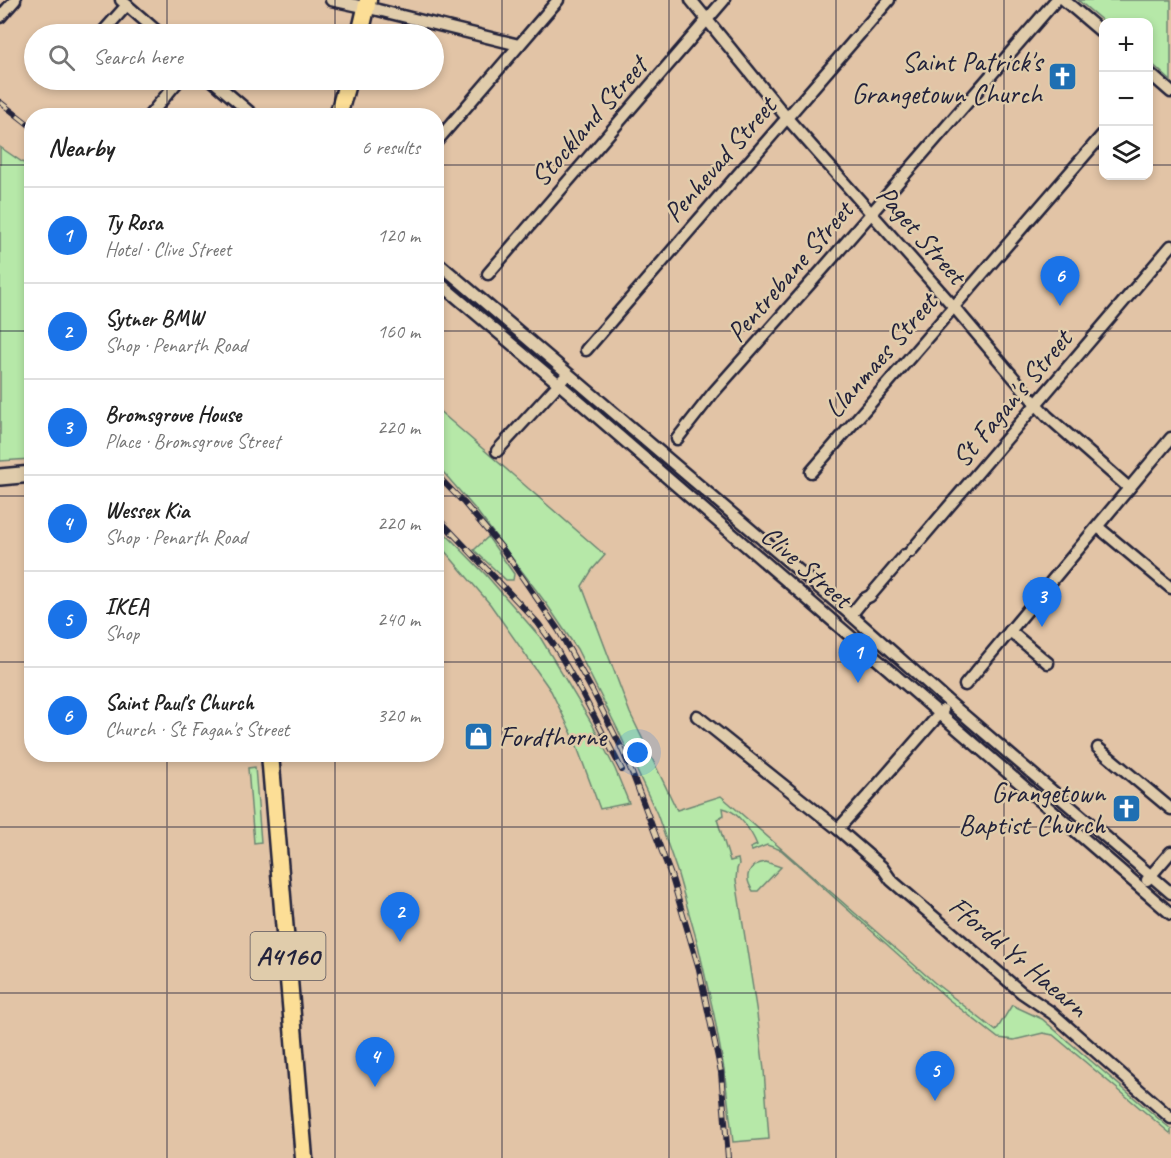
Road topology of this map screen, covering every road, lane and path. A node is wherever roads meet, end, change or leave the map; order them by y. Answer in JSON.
{"nodes":[{"id":1,"x":15,"y":0,"type":"edge"},
{"id":2,"x":331,"y":0,"type":"edge"},
{"id":3,"x":558,"y":0,"type":"edge"},
{"id":4,"x":691,"y":0,"type":"edge"},
{"id":5,"x":724,"y":0,"type":"edge"},
{"id":6,"x":889,"y":0,"type":"edge"},
{"id":7,"x":1056,"y":0,"type":"edge"},
{"id":8,"x":1064,"y":0,"type":"edge"},
{"id":9,"x":124,"y":3,"type":"edge"},
{"id":10,"x":367,"y":4,"type":"edge"},
{"id":11,"x":0,"y":17,"type":"edge"},
{"id":12,"x":707,"y":20,"type":"junction"},
{"id":13,"x":109,"y":24,"type":"edge"},
{"id":14,"x":148,"y":24,"type":"edge"},
{"id":15,"x":362,"y":24,"type":"edge"},
{"id":16,"x":441,"y":24,"type":"edge"},
{"id":17,"x":444,"y":25,"type":"edge"},
{"id":18,"x":1099,"y":30,"type":"edge"},
{"id":19,"x":519,"y":45,"type":"junction"},
{"id":20,"x":1153,"y":79,"type":"edge"},
{"id":21,"x":171,"y":90,"type":"edge"},
{"id":22,"x":224,"y":90,"type":"edge"},
{"id":23,"x":346,"y":90,"type":"edge"},
{"id":24,"x":1171,"y":92,"type":"edge"},
{"id":25,"x":156,"y":108,"type":"edge"},
{"id":26,"x":245,"y":108,"type":"edge"},
{"id":27,"x":341,"y":108,"type":"edge"},
{"id":28,"x":787,"y":118,"type":"junction"},
{"id":29,"x":444,"y":133,"type":"edge"},
{"id":30,"x":1099,"y":139,"type":"edge"},
{"id":31,"x":872,"y":213,"type":"junction"},
{"id":32,"x":1171,"y":246,"type":"edge"},
{"id":33,"x":444,"y":268,"type":"edge"},
{"id":34,"x":488,"y":274,"type":"dead end"},
{"id":35,"x":444,"y":287,"type":"edge"},
{"id":36,"x":473,"y":292,"type":"junction"},
{"id":37,"x":463,"y":303,"type":"junction"},
{"id":38,"x":954,"y":306,"type":"junction"},
{"id":39,"x":586,"y":350,"type":"dead end"},
{"id":40,"x":568,"y":374,"type":"junction"},
{"id":41,"x":559,"y":384,"type":"junction"},
{"id":42,"x":1036,"y":404,"type":"junction"},
{"id":43,"x":1171,"y":438,"type":"edge"},
{"id":44,"x":677,"y":439,"type":"dead end"},
{"id":45,"x":497,"y":451,"type":"dead end"},
{"id":46,"x":811,"y":472,"type":"dead end"},
{"id":47,"x":24,"y":475,"type":"edge"},
{"id":48,"x":0,"y":477,"type":"edge"},
{"id":49,"x":1130,"y":488,"type":"junction"},
{"id":50,"x":1098,"y":527,"type":"junction"},
{"id":51,"x":1171,"y":588,"type":"edge"},
{"id":52,"x":851,"y":615,"type":"junction"},
{"id":53,"x":1010,"y":631,"type":"junction"},
{"id":54,"x":1048,"y":663,"type":"dead end"},
{"id":55,"x":965,"y":685,"type":"dead end"},
{"id":56,"x":950,"y":703,"type":"junction"},
{"id":57,"x":940,"y":713,"type":"junction"},
{"id":58,"x":697,"y":716,"type":"dead end"},
{"id":59,"x":1098,"y":748,"type":"dead end"},
{"id":60,"x":271,"y":762,"type":"edge"},
{"id":61,"x":1171,"y":809,"type":"edge"},
{"id":62,"x":838,"y":829,"type":"junction"},
{"id":63,"x":1171,"y":852,"type":"edge"},
{"id":64,"x":1151,"y":876,"type":"junction"},
{"id":65,"x":1141,"y":888,"type":"junction"},
{"id":66,"x":1171,"y":893,"type":"edge"},
{"id":67,"x":1171,"y":914,"type":"edge"},
{"id":68,"x":1171,"y":1118,"type":"edge"},
{"id":69,"x":304,"y":1158,"type":"edge"}],
"edges":[{"from":1,"to":11,"type":"street"},
{"from":2,"to":10,"type":"street"},
{"from":3,"to":19,"type":"street"},
{"from":4,"to":12,"type":"street","name":"Paget Street"},
{"from":5,"to":12,"type":"street","name":"Stockland Street"},
{"from":6,"to":28,"type":"street","name":"Penhevad Street"},
{"from":7,"to":31,"type":"street","name":"Pentrebane Street"},
{"from":8,"to":18,"type":"street"},
{"from":9,"to":13,"type":"street"},
{"from":9,"to":14,"type":"street"},
{"from":10,"to":15,"type":"main road"},
{"from":10,"to":16,"type":"street"},
{"from":12,"to":28,"type":"street","name":"Paget Street"},
{"from":12,"to":34,"type":"street","name":"Stockland Street"},
{"from":17,"to":19,"type":"street"},
{"from":19,"to":29,"type":"street"},
{"from":20,"to":24,"type":"street"},
{"from":21,"to":25,"type":"street"},
{"from":22,"to":26,"type":"street"},
{"from":23,"to":27,"type":"main road"},
{"from":28,"to":31,"type":"street","name":"Paget Street"},
{"from":28,"to":39,"type":"street","name":"Penhevad Street"},
{"from":30,"to":38,"type":"street","name":"Llanmaes Street"},
{"from":31,"to":38,"type":"street","name":"Paget Street"},
{"from":31,"to":44,"type":"street","name":"Pentrebane Street"},
{"from":32,"to":42,"type":"street","name":"St Fagan's Street"},
{"from":33,"to":36,"type":"street","name":"Clive Street"},
{"from":35,"to":37,"type":"street","name":"Clive Street"},
{"from":36,"to":37,"type":"street"},
{"from":36,"to":40,"type":"street","name":"Clive Street"},
{"from":37,"to":41,"type":"street","name":"Clive Street"},
{"from":38,"to":42,"type":"street","name":"Paget Street"},
{"from":38,"to":46,"type":"street","name":"Llanmaes Street"},
{"from":40,"to":41,"type":"street"},
{"from":40,"to":52,"type":"street","name":"Clive Street"},
{"from":41,"to":45,"type":"street"},
{"from":41,"to":57,"type":"street","name":"Clive Street"},
{"from":42,"to":49,"type":"street","name":"Paget Street"},
{"from":42,"to":52,"type":"street","name":"St Fagan's Street"},
{"from":43,"to":49,"type":"street"},
{"from":47,"to":48,"type":"street"},
{"from":49,"to":50,"type":"street"},
{"from":50,"to":51,"type":"street"},
{"from":50,"to":53,"type":"street"},
{"from":52,"to":56,"type":"street","name":"Clive Street"},
{"from":53,"to":54,"type":"street"},
{"from":53,"to":55,"type":"street"},
{"from":56,"to":57,"type":"street"},
{"from":56,"to":64,"type":"street","name":"Clive Street"},
{"from":57,"to":62,"type":"street"},
{"from":57,"to":65,"type":"street","name":"Clive Street"},
{"from":58,"to":62,"type":"street","name":"Ffordd Yr Haearn"},
{"from":59,"to":61,"type":"street"},
{"from":60,"to":69,"type":"main road","number":"A4160"},
{"from":62,"to":68,"type":"street","name":"Ffordd Yr Haearn"},
{"from":63,"to":64,"type":"street"},
{"from":64,"to":65,"type":"street"},
{"from":64,"to":66,"type":"street","name":"Clive Street"},
{"from":65,"to":67,"type":"street","name":"Clive Street"}]}
